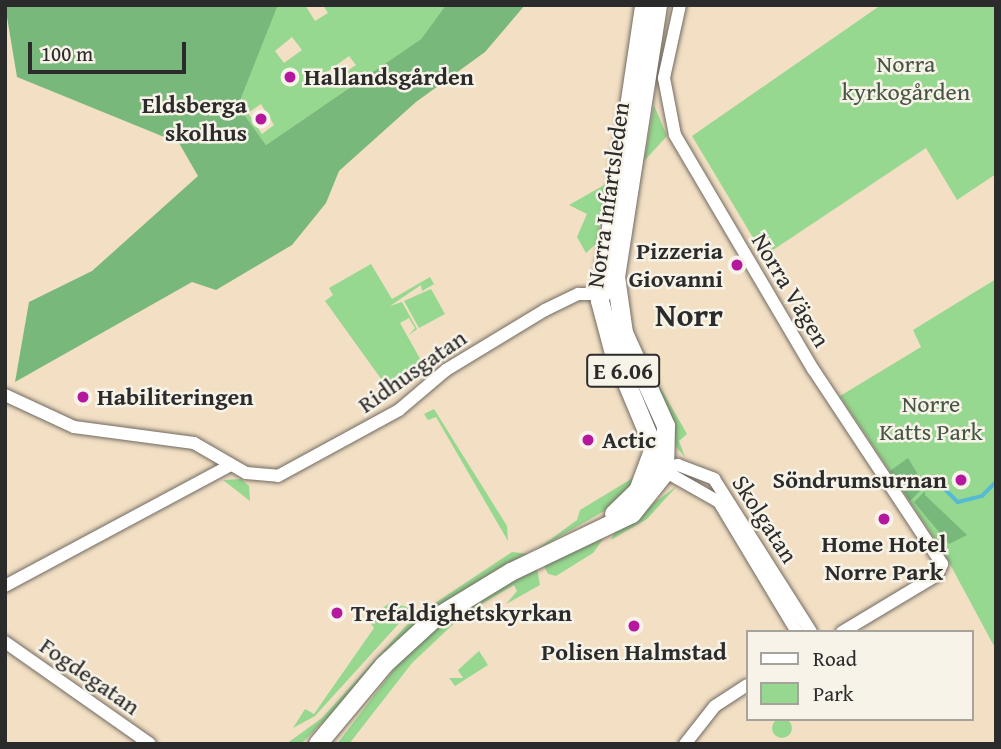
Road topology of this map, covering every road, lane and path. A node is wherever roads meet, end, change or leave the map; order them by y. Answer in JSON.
{"nodes":[{"id":1,"x":644,"y":5,"type":"edge"},
{"id":2,"x":658,"y":5,"type":"edge"},
{"id":3,"x":680,"y":5,"type":"edge"},
{"id":4,"x":616,"y":277,"type":"junction"},
{"id":5,"x":600,"y":292,"type":"junction"},
{"id":6,"x":617,"y":306,"type":"junction"},
{"id":7,"x":5,"y":395,"type":"edge"},
{"id":8,"x":231,"y":465,"type":"junction"},
{"id":9,"x":660,"y":471,"type":"junction"},
{"id":10,"x":5,"y":586,"type":"edge"},
{"id":11,"x":796,"y":630,"type":"edge"},
{"id":12,"x":810,"y":630,"type":"edge"},
{"id":13,"x":845,"y":630,"type":"edge"},
{"id":14,"x":5,"y":642,"type":"edge"},
{"id":15,"x":746,"y":686,"type":"edge"},
{"id":16,"x":150,"y":744,"type":"edge"},
{"id":17,"x":318,"y":744,"type":"edge"},
{"id":18,"x":685,"y":744,"type":"edge"}],
"edges":[{"from":1,"to":5,"type":"highway","name":"Norra Infartsleden","number":"E 6.06"},
{"from":2,"to":4,"type":"highway","name":"Norra Infartsleden","number":"E 6.06"},
{"from":3,"to":13,"type":"street","name":"Norra Vägen"},
{"from":4,"to":5,"type":"street","name":"Ridhusgatan"},
{"from":4,"to":6,"type":"highway","name":"Norra Infartsleden","number":"E 6.06"},
{"from":5,"to":6,"type":"street"},
{"from":5,"to":8,"type":"street","name":"Ridhusgatan"},
{"from":5,"to":9,"type":"highway","name":"Norra Infartsleden","number":"E 6.06"},
{"from":6,"to":9,"type":"highway","name":"Norra Infartsleden","number":"E 6.06"},
{"from":7,"to":8,"type":"street"},
{"from":8,"to":10,"type":"street"},
{"from":9,"to":11,"type":"street","name":"Skolgatan"},
{"from":9,"to":12,"type":"street","name":"Skolgatan"},
{"from":9,"to":17,"type":"highway","number":"E 6.06"},
{"from":14,"to":16,"type":"street","name":"Fogdegatan"},
{"from":15,"to":18,"type":"street"}]}
